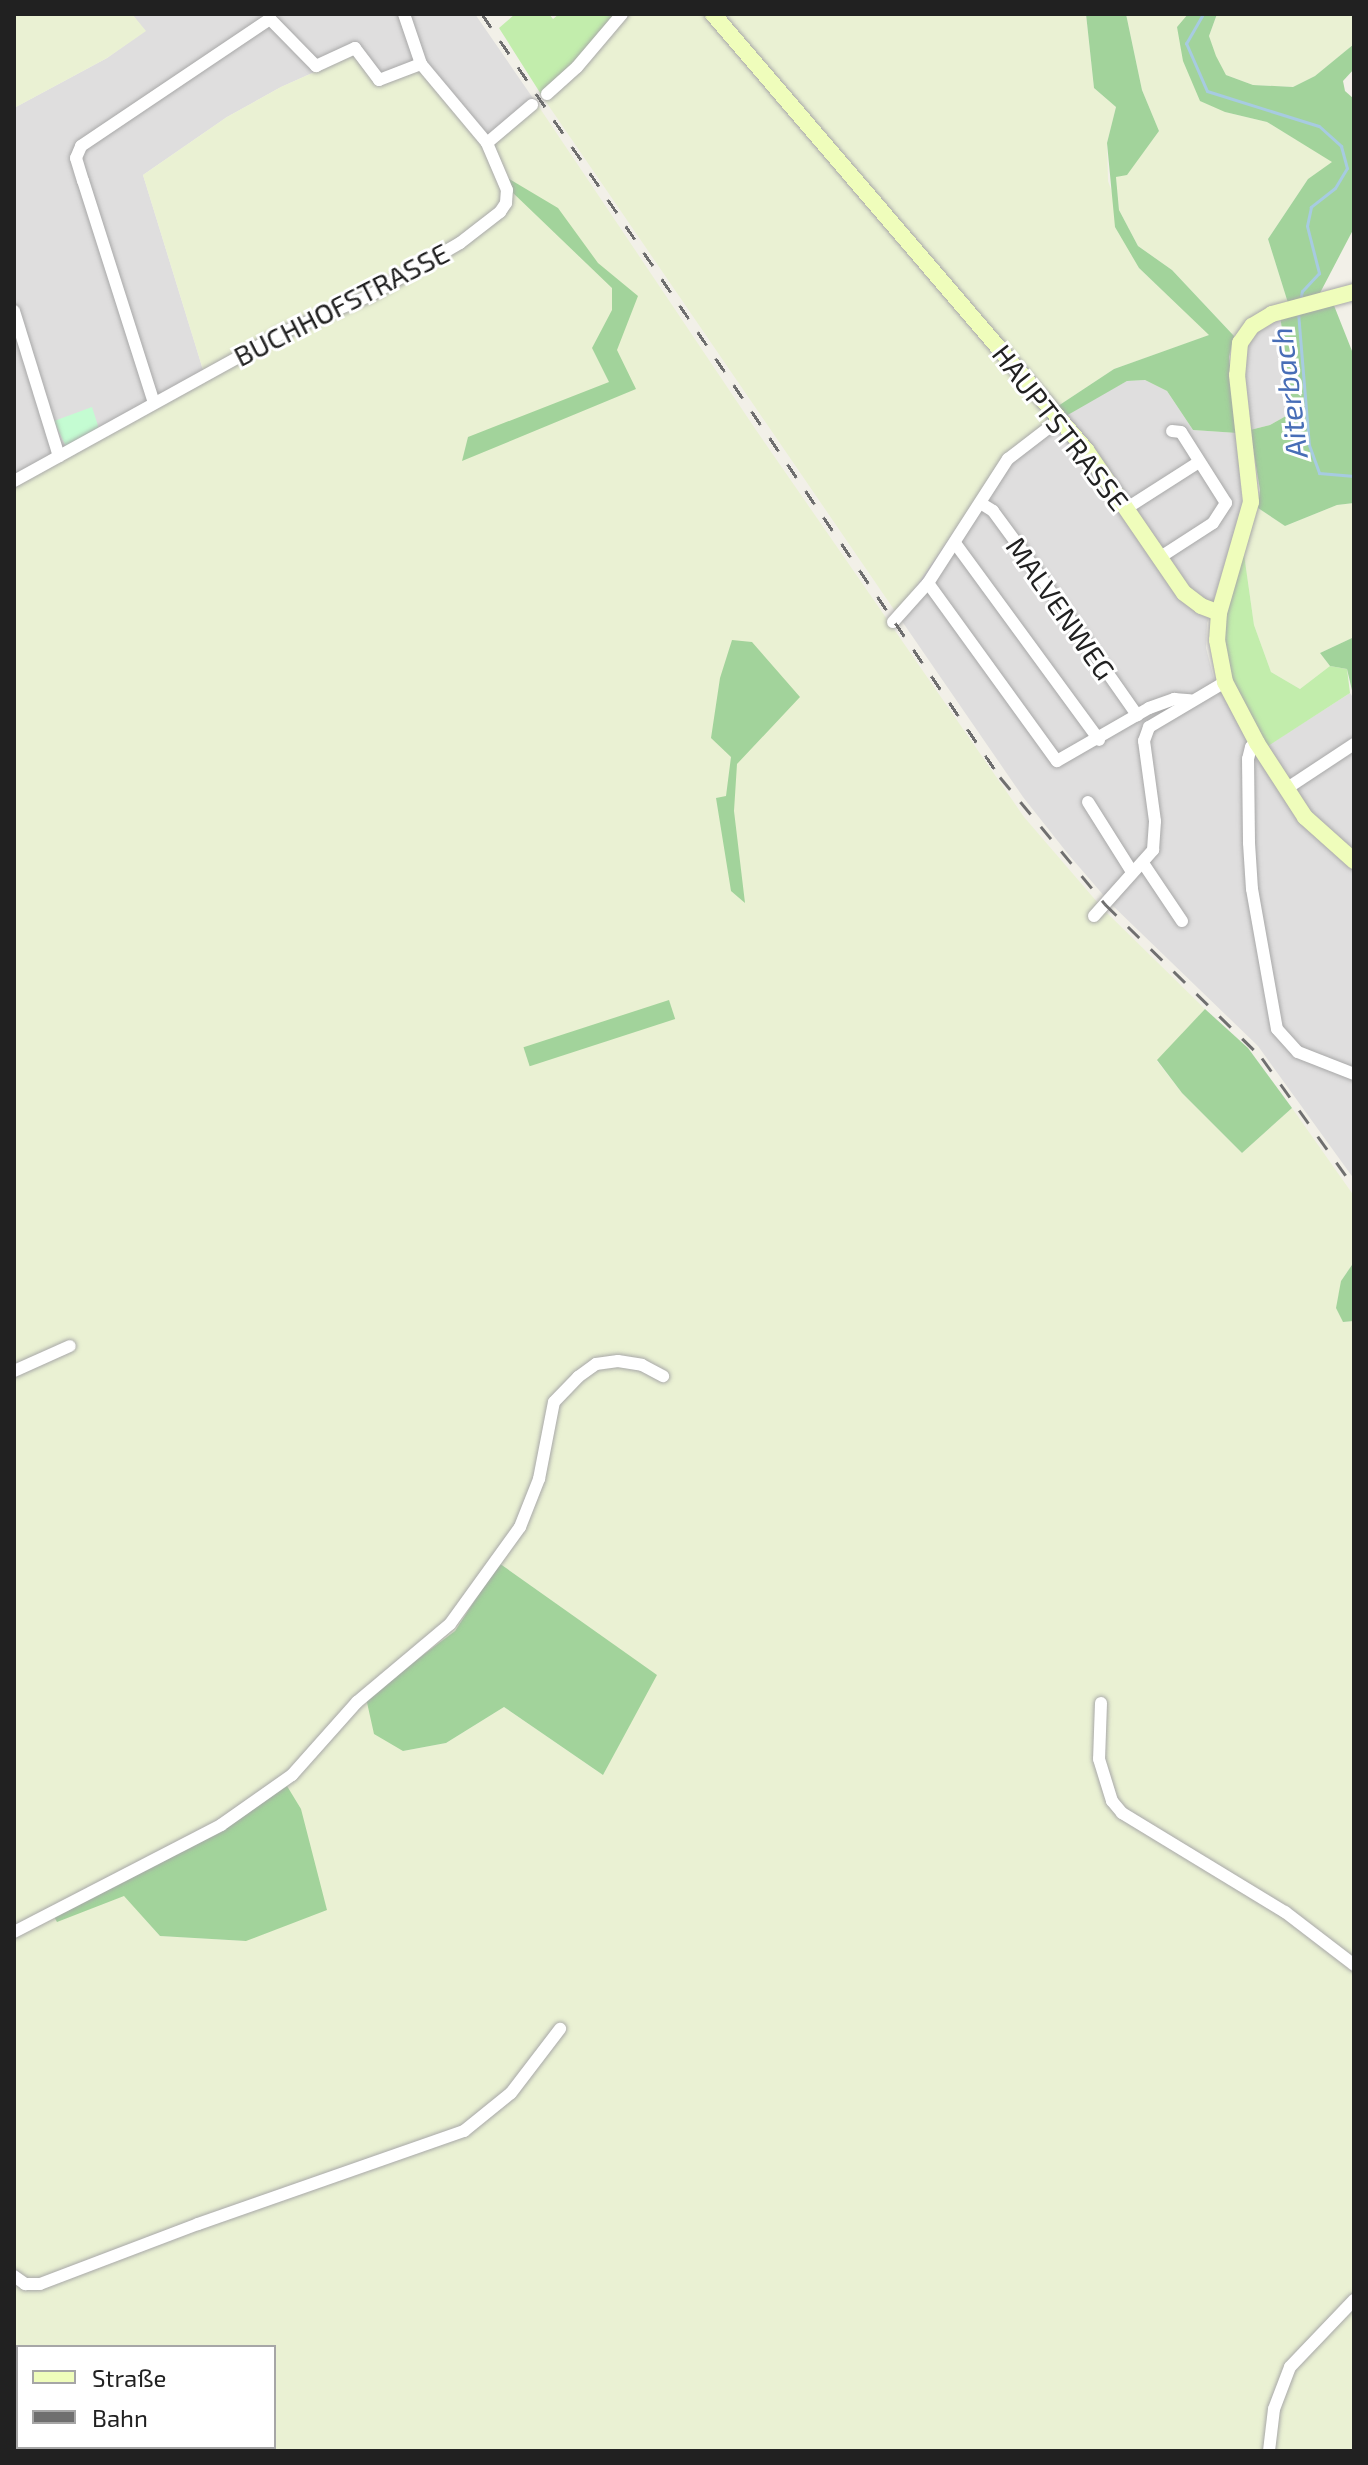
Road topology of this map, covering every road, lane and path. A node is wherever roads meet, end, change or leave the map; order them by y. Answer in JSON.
{"nodes":[{"id":1,"x":404,"y":14,"type":"edge"},
{"id":2,"x":622,"y":14,"type":"edge"},
{"id":3,"x":713,"y":14,"type":"edge"},
{"id":4,"x":421,"y":64,"type":"junction"},
{"id":5,"x":547,"y":94,"type":"dead end"},
{"id":6,"x":532,"y":105,"type":"dead end"},
{"id":7,"x":487,"y":143,"type":"junction"},
{"id":8,"x":1354,"y":292,"type":"edge"},
{"id":9,"x":14,"y":311,"type":"edge"},
{"id":10,"x":154,"y":403,"type":"junction"},
{"id":11,"x":1060,"y":419,"type":"junction"},
{"id":12,"x":1172,"y":431,"type":"dead end"},
{"id":13,"x":59,"y":456,"type":"junction"},
{"id":14,"x":1199,"y":462,"type":"junction"},
{"id":15,"x":14,"y":481,"type":"edge"},
{"id":16,"x":982,"y":504,"type":"junction"},
{"id":17,"x":1127,"y":508,"type":"junction"},
{"id":18,"x":955,"y":543,"type":"junction"},
{"id":19,"x":1159,"y":558,"type":"junction"},
{"id":20,"x":928,"y":583,"type":"junction"},
{"id":21,"x":1219,"y":613,"type":"junction"},
{"id":22,"x":893,"y":622,"type":"dead end"},
{"id":23,"x":1225,"y":682,"type":"junction"},
{"id":24,"x":1190,"y":700,"type":"junction"},
{"id":25,"x":1137,"y":715,"type":"junction"},
{"id":26,"x":1099,"y":740,"type":"junction"},
{"id":27,"x":1257,"y":743,"type":"junction"},
{"id":28,"x":1354,"y":744,"type":"edge"},
{"id":29,"x":1286,"y":789,"type":"junction"},
{"id":30,"x":1088,"y":802,"type":"dead end"},
{"id":31,"x":1354,"y":861,"type":"edge"},
{"id":32,"x":1143,"y":863,"type":"junction"},
{"id":33,"x":1132,"y":872,"type":"junction"},
{"id":34,"x":1094,"y":916,"type":"dead end"},
{"id":35,"x":1182,"y":921,"type":"dead end"},
{"id":36,"x":1354,"y":1074,"type":"edge"},
{"id":37,"x":70,"y":1346,"type":"dead end"},
{"id":38,"x":16,"y":1364,"type":"edge"},
{"id":39,"x":663,"y":1376,"type":"dead end"},
{"id":40,"x":1101,"y":1703,"type":"dead end"},
{"id":41,"x":14,"y":1932,"type":"edge"},
{"id":42,"x":1354,"y":1965,"type":"edge"},
{"id":43,"x":560,"y":2029,"type":"dead end"},
{"id":44,"x":14,"y":2276,"type":"edge"},
{"id":45,"x":1354,"y":2300,"type":"edge"},
{"id":46,"x":1269,"y":2451,"type":"edge"}],
"edges":[{"from":1,"to":4,"type":"street","name":"BUCHHOFSTRASSE"},
{"from":2,"to":5,"type":"street"},
{"from":3,"to":11,"type":"street","name":"HAUPTSTRASSE"},
{"from":4,"to":7,"type":"street","name":"BUCHHOFSTRASSE"},
{"from":4,"to":10,"type":"street"},
{"from":6,"to":7,"type":"street"},
{"from":7,"to":10,"type":"street","name":"BUCHHOFSTRASSE"},
{"from":8,"to":21,"type":"street"},
{"from":9,"to":13,"type":"street"},
{"from":10,"to":13,"type":"street","name":"BUCHHOFSTRASSE"},
{"from":11,"to":16,"type":"street"},
{"from":11,"to":17,"type":"street","name":"HAUPTSTRASSE"},
{"from":12,"to":14,"type":"street"},
{"from":13,"to":15,"type":"street","name":"BUCHHOFSTRASSE"},
{"from":14,"to":17,"type":"street"},
{"from":14,"to":19,"type":"street"},
{"from":16,"to":18,"type":"street"},
{"from":16,"to":25,"type":"street","name":"MALVENWEG"},
{"from":17,"to":19,"type":"street","name":"HAUPTSTRASSE"},
{"from":18,"to":20,"type":"street"},
{"from":18,"to":26,"type":"street"},
{"from":19,"to":21,"type":"street","name":"HAUPTSTRASSE"},
{"from":20,"to":22,"type":"street"},
{"from":20,"to":26,"type":"street"},
{"from":21,"to":23,"type":"street"},
{"from":23,"to":24,"type":"street"},
{"from":23,"to":27,"type":"street"},
{"from":24,"to":25,"type":"street"},
{"from":24,"to":32,"type":"street"},
{"from":25,"to":26,"type":"street"},
{"from":27,"to":29,"type":"street"},
{"from":27,"to":36,"type":"street"},
{"from":28,"to":29,"type":"street"},
{"from":29,"to":31,"type":"street"},
{"from":30,"to":33,"type":"street"},
{"from":32,"to":33,"type":"street"},
{"from":32,"to":35,"type":"street"},
{"from":33,"to":34,"type":"street"},
{"from":37,"to":38,"type":"street"},
{"from":39,"to":41,"type":"street"},
{"from":40,"to":42,"type":"street"},
{"from":43,"to":44,"type":"street"},
{"from":45,"to":46,"type":"street"}]}
